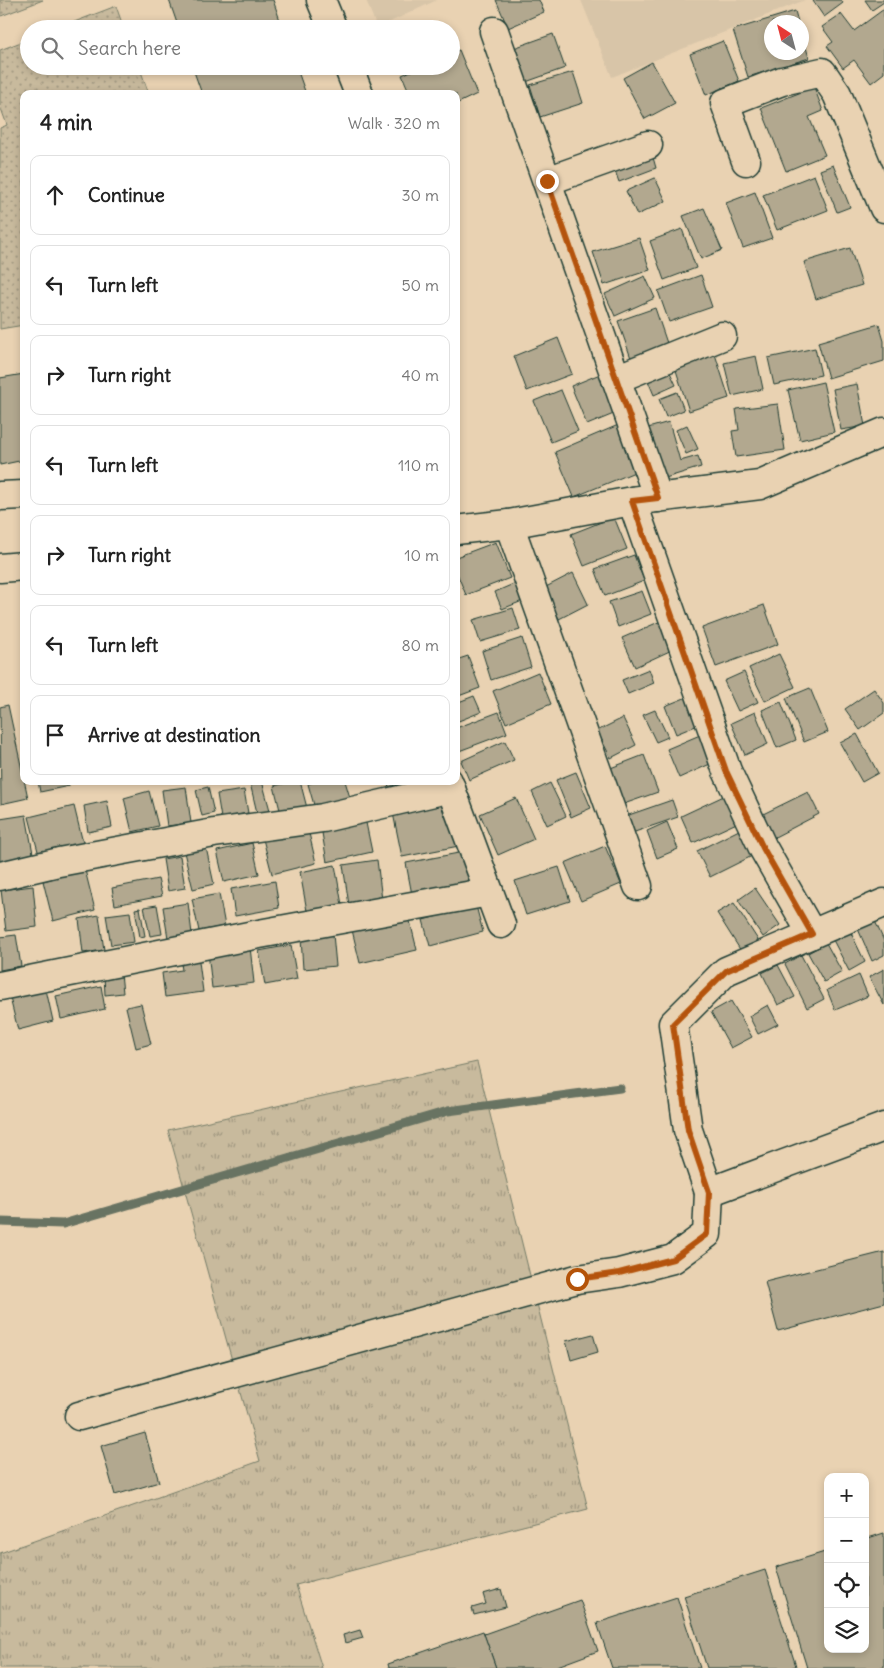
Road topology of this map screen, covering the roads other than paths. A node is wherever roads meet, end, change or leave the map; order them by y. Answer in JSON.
{"nodes":[{"id":1,"x":321,"y":0,"type":"edge"},
{"id":2,"x":329,"y":20,"type":"edge"},
{"id":3,"x":494,"y":31,"type":"dead end"},
{"id":4,"x":352,"y":75,"type":"edge"},
{"id":5,"x":357,"y":90,"type":"edge"},
{"id":6,"x":648,"y":145,"type":"dead end"},
{"id":7,"x":746,"y":161,"type":"dead end"},
{"id":8,"x":547,"y":181,"type":"junction"},
{"id":9,"x":884,"y":208,"type":"edge"},
{"id":10,"x":722,"y":336,"type":"dead end"},
{"id":11,"x":616,"y":379,"type":"junction"},
{"id":12,"x":884,"y":432,"type":"edge"},
{"id":13,"x":20,"y":495,"type":"edge"},
{"id":14,"x":0,"y":496,"type":"edge"},
{"id":15,"x":645,"y":500,"type":"junction"},
{"id":16,"x":509,"y":524,"type":"junction"},
{"id":17,"x":460,"y":530,"type":"edge"},
{"id":18,"x":20,"y":566,"type":"edge"},
{"id":19,"x":0,"y":568,"type":"edge"},
{"id":20,"x":450,"y":785,"type":"edge"},
{"id":21,"x":0,"y":876,"type":"edge"},
{"id":22,"x":638,"y":886,"type":"dead end"},
{"id":23,"x":489,"y":892,"type":"junction"},
{"id":24,"x":884,"y":903,"type":"edge"},
{"id":25,"x":501,"y":924,"type":"dead end"},
{"id":26,"x":812,"y":934,"type":"junction"},
{"id":27,"x":0,"y":986,"type":"edge"},
{"id":28,"x":884,"y":1127,"type":"edge"},
{"id":29,"x":709,"y":1192,"type":"junction"},
{"id":30,"x":79,"y":1416,"type":"dead end"}],
"edges":[{"from":1,"to":2,"type":"street"},
{"from":3,"to":8,"type":"street"},
{"from":4,"to":5,"type":"street"},
{"from":6,"to":8,"type":"street"},
{"from":7,"to":9,"type":"street"},
{"from":8,"to":11,"type":"street"},
{"from":10,"to":11,"type":"street"},
{"from":11,"to":15,"type":"street"},
{"from":12,"to":15,"type":"street"},
{"from":13,"to":14,"type":"street"},
{"from":15,"to":16,"type":"street"},
{"from":15,"to":26,"type":"street"},
{"from":16,"to":17,"type":"street"},
{"from":16,"to":22,"type":"street"},
{"from":18,"to":19,"type":"street"},
{"from":20,"to":21,"type":"street"},
{"from":20,"to":23,"type":"street"},
{"from":23,"to":25,"type":"street"},
{"from":23,"to":27,"type":"street"},
{"from":24,"to":26,"type":"street"},
{"from":26,"to":29,"type":"street"},
{"from":28,"to":29,"type":"street"},
{"from":29,"to":30,"type":"street"}]}
